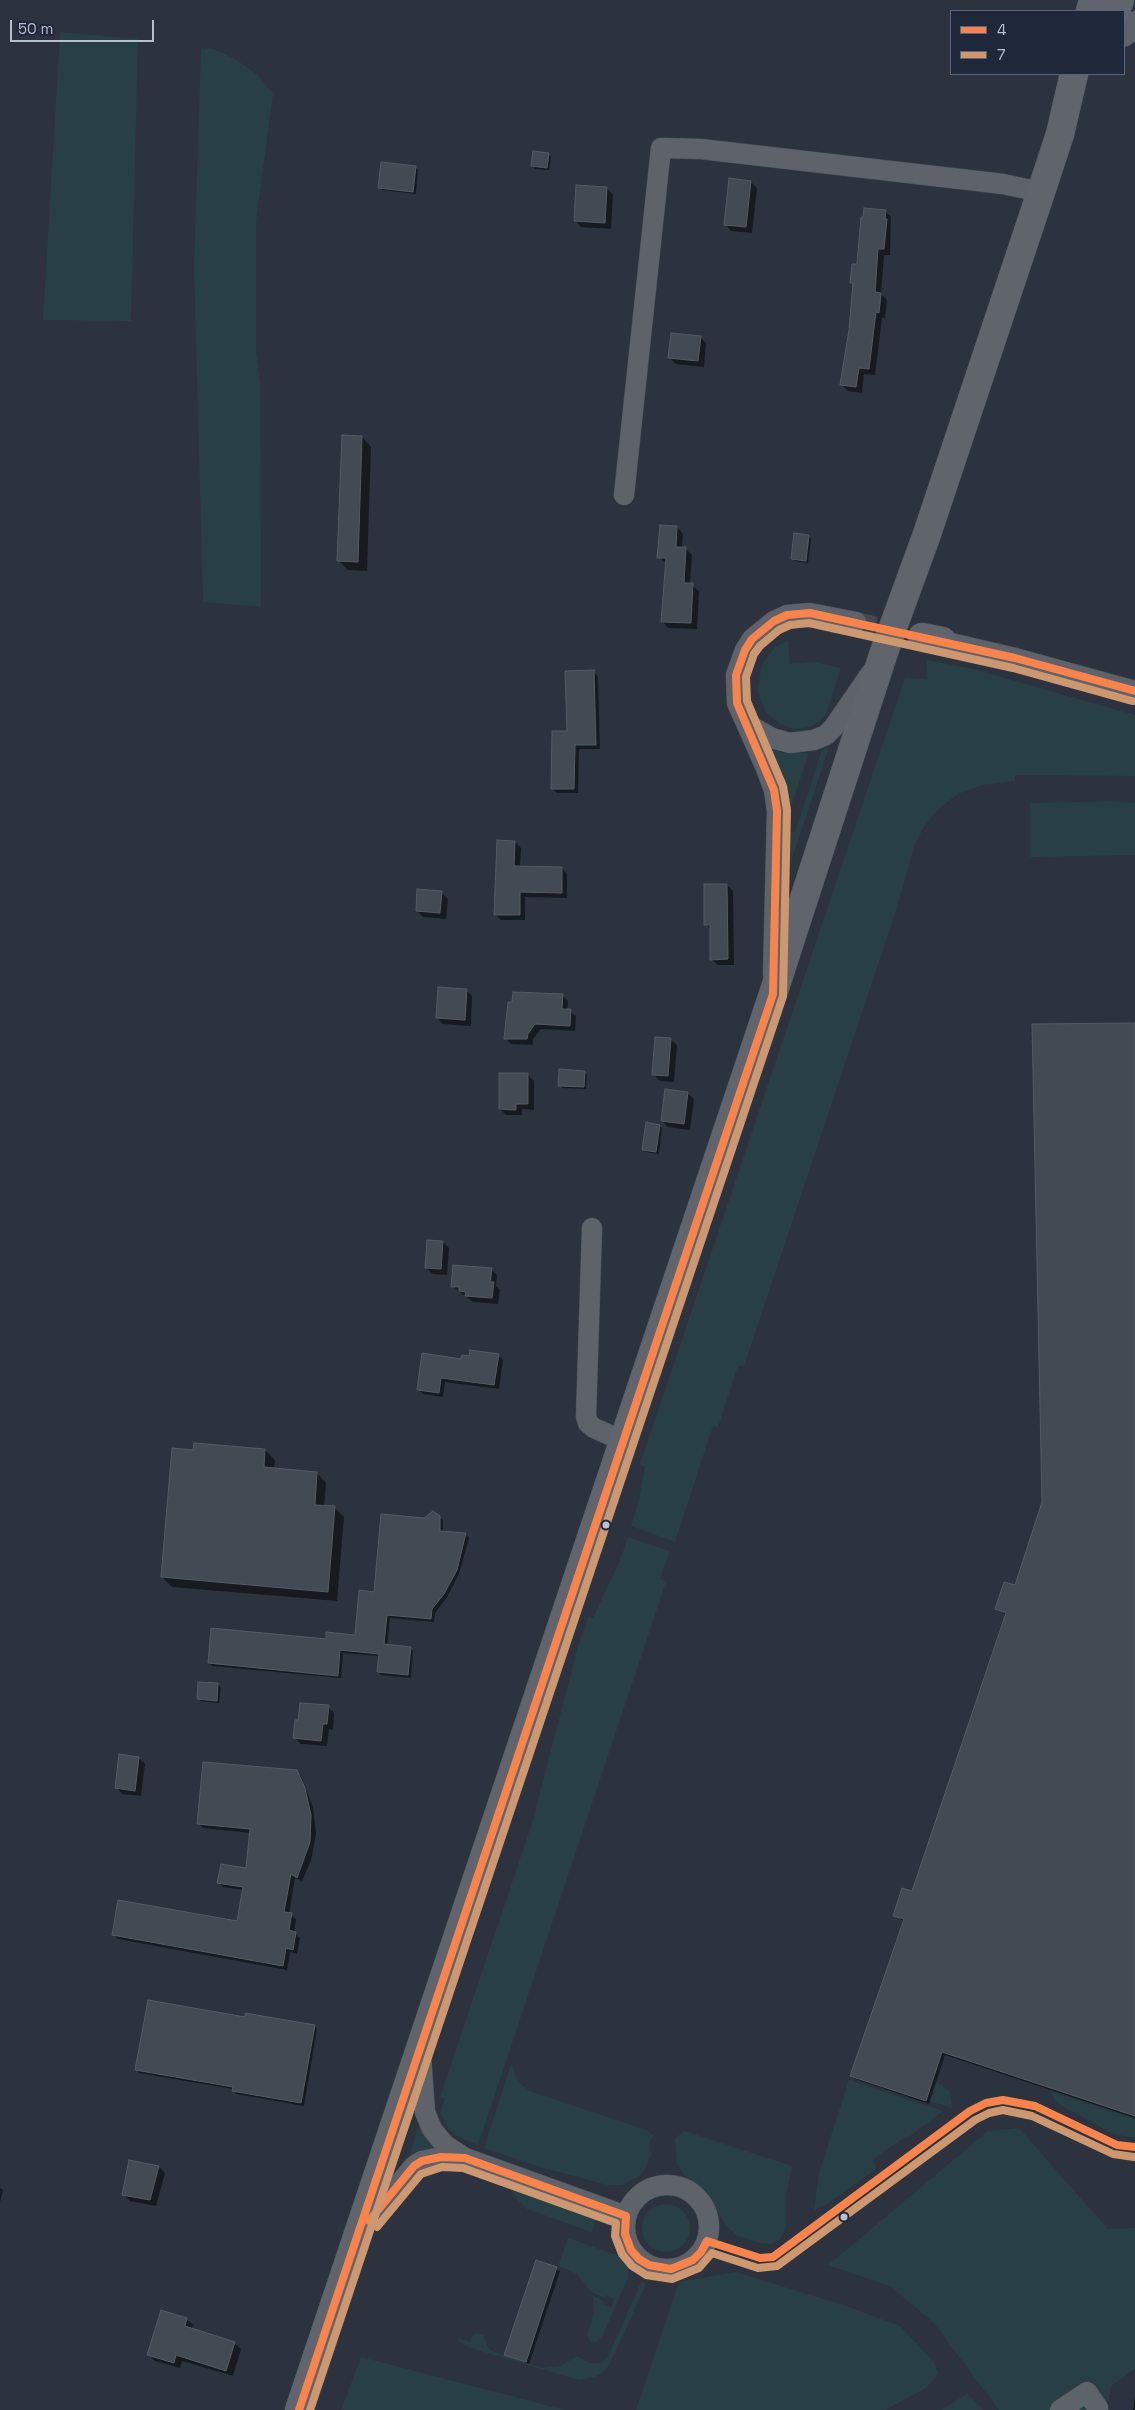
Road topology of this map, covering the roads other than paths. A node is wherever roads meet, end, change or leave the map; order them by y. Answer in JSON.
{"nodes":[{"id":1,"x":1108,"y":0,"type":"edge"},
{"id":2,"x":1098,"y":10,"type":"edge"},
{"id":3,"x":1135,"y":24,"type":"edge"},
{"id":4,"x":1125,"y":33,"type":"edge"},
{"id":5,"x":1074,"y":75,"type":"edge"},
{"id":6,"x":1091,"y":75,"type":"edge"},
{"id":7,"x":1060,"y":134,"type":"junction"},
{"id":8,"x":1042,"y":192,"type":"junction"},
{"id":9,"x":624,"y":494,"type":"dead end"},
{"id":10,"x":856,"y":622,"type":"tunnel mouth"},
{"id":11,"x":932,"y":639,"type":"tunnel mouth"},
{"id":12,"x":884,"y":652,"type":"junction"},
{"id":13,"x":1135,"y":691,"type":"edge"},
{"id":14,"x":747,"y":724,"type":"junction"},
{"id":15,"x":773,"y":994,"type":"junction"},
{"id":16,"x":592,"y":1228,"type":"dead end"},
{"id":17,"x":623,"y":1441,"type":"junction"},
{"id":18,"x":420,"y":2042,"type":"junction"},
{"id":19,"x":465,"y":2158,"type":"junction"},
{"id":20,"x":626,"y":2216,"type":"junction"},
{"id":21,"x":358,"y":2235,"type":"junction"},
{"id":22,"x":1098,"y":2408,"type":"dead end"},
{"id":23,"x":299,"y":2410,"type":"edge"},
{"id":24,"x":1060,"y":2410,"type":"edge"}],
"edges":[{"from":1,"to":2,"type":"street"},
{"from":3,"to":4,"type":"street"},
{"from":5,"to":7,"type":"main road"},
{"from":6,"to":7,"type":"main road"},
{"from":7,"to":8,"type":"main road"},
{"from":8,"to":9,"type":"street"},
{"from":8,"to":12,"type":"main road"},
{"from":10,"to":14,"type":"street"},
{"from":11,"to":13,"type":"street"},
{"from":12,"to":14,"type":"street"},
{"from":12,"to":15,"type":"main road"},
{"from":14,"to":15,"type":"street"},
{"from":15,"to":17,"type":"main road"},
{"from":16,"to":17,"type":"street"},
{"from":17,"to":18,"type":"main road"},
{"from":18,"to":19,"type":"street"},
{"from":18,"to":21,"type":"main road"},
{"from":19,"to":20,"type":"street"},
{"from":19,"to":21,"type":"street"},
{"from":20,"to":20,"type":"street"},
{"from":21,"to":23,"type":"main road"},
{"from":22,"to":24,"type":"street"}]}
